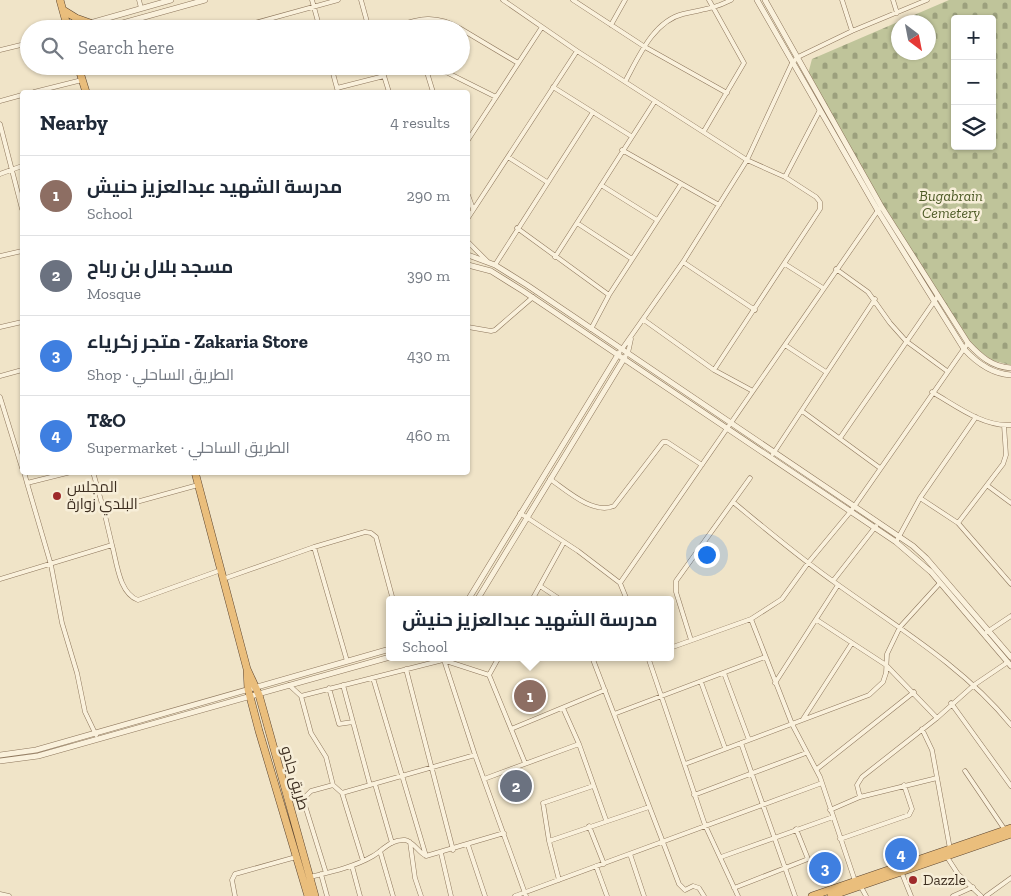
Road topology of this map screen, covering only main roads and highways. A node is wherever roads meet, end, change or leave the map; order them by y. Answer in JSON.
{"nodes":[{"id":1,"x":60,"y":0,"type":"edge"},
{"id":2,"x":63,"y":10,"type":"junction"},
{"id":3,"x":66,"y":20,"type":"edge"},
{"id":4,"x":82,"y":20,"type":"edge"},
{"id":5,"x":81,"y":75,"type":"edge"},
{"id":6,"x":85,"y":90,"type":"edge"},
{"id":7,"x":196,"y":475,"type":"edge"},
{"id":8,"x":252,"y":688,"type":"junction"},
{"id":9,"x":1009,"y":831,"type":"edge"},
{"id":10,"x":858,"y":883,"type":"junction"},
{"id":11,"x":308,"y":896,"type":"edge"},
{"id":12,"x":315,"y":896,"type":"edge"},
{"id":13,"x":812,"y":896,"type":"edge"},
{"id":14,"x":831,"y":896,"type":"edge"}],
"edges":[{"from":1,"to":2,"type":"highway"},
{"from":2,"to":3,"type":"highway"},
{"from":2,"to":4,"type":"highway"},
{"from":5,"to":6,"type":"highway"},
{"from":7,"to":8,"type":"highway","name":"طريق جادو"},
{"from":8,"to":11,"type":"highway","name":"طريق جادو"},
{"from":8,"to":12,"type":"highway","name":"طريق جادو"},
{"from":9,"to":10,"type":"highway"},
{"from":9,"to":10,"type":"highway"},
{"from":10,"to":13,"type":"highway"},
{"from":10,"to":14,"type":"highway"}]}
